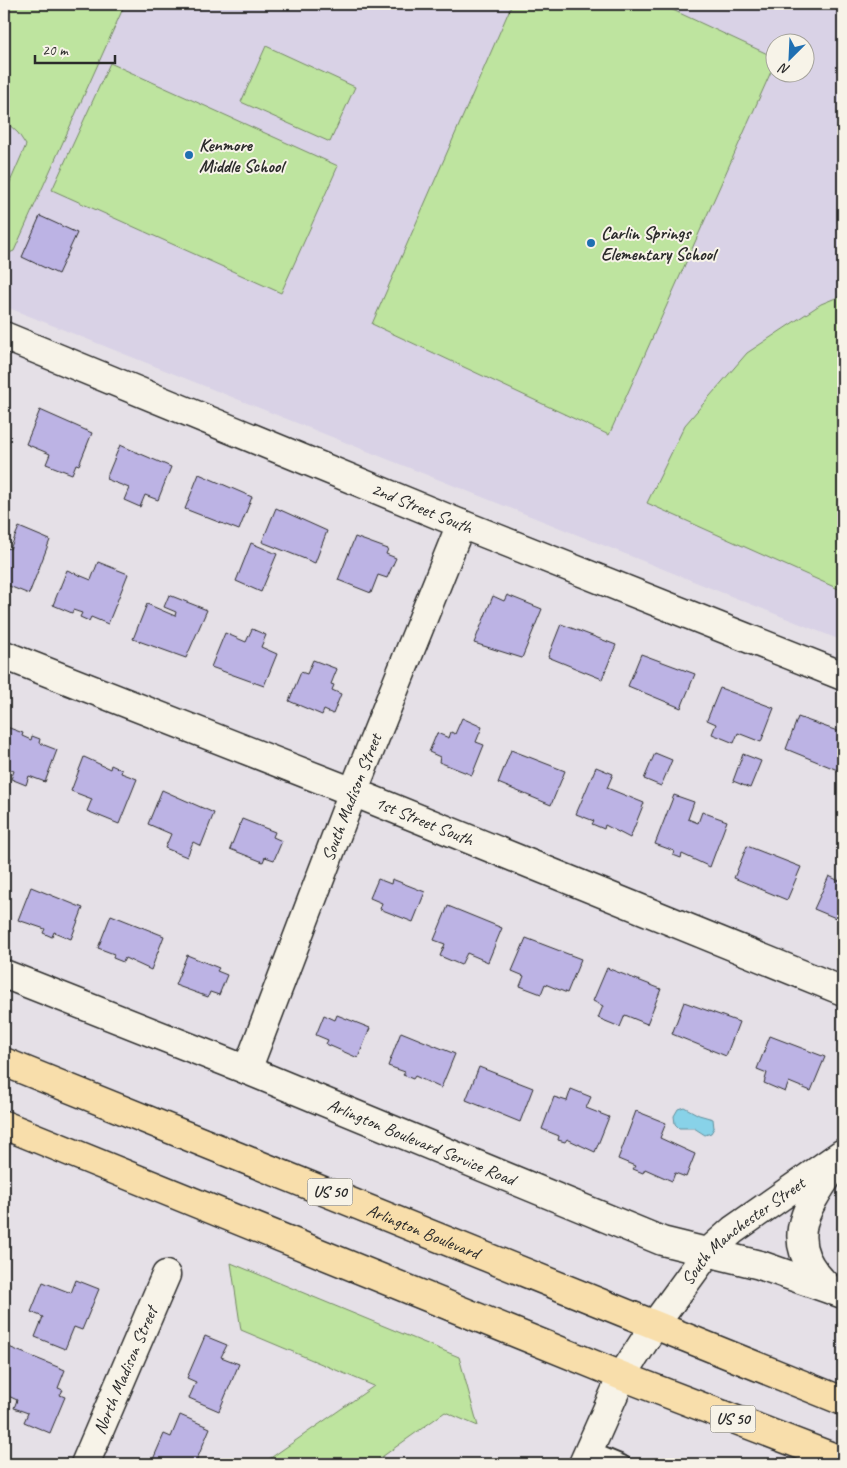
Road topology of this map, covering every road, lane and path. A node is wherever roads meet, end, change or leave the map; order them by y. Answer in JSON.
{"nodes":[{"id":1,"x":4,"y":336,"type":"edge"},
{"id":2,"x":461,"y":524,"type":"junction"},
{"id":3,"x":4,"y":656,"type":"edge"},
{"id":4,"x":843,"y":676,"type":"edge"},
{"id":5,"x":353,"y":792,"type":"junction"},
{"id":6,"x":4,"y":974,"type":"edge"},
{"id":7,"x":843,"y":991,"type":"edge"},
{"id":8,"x":4,"y":1062,"type":"edge"},
{"id":9,"x":246,"y":1070,"type":"junction"},
{"id":10,"x":4,"y":1125,"type":"edge"},
{"id":11,"x":843,"y":1154,"type":"edge"},
{"id":12,"x":707,"y":1253,"type":"junction"},
{"id":13,"x":166,"y":1275,"type":"dead end"},
{"id":14,"x":837,"y":1292,"type":"edge"},
{"id":15,"x":656,"y":1324,"type":"junction"},
{"id":16,"x":622,"y":1376,"type":"junction"},
{"id":17,"x":843,"y":1401,"type":"edge"},
{"id":18,"x":586,"y":1457,"type":"edge"},
{"id":19,"x":843,"y":1461,"type":"edge"},
{"id":20,"x":85,"y":1464,"type":"edge"},
{"id":21,"x":622,"y":1464,"type":"edge"}],
"edges":[{"from":1,"to":2,"type":"street","name":"2nd Street South"},
{"from":2,"to":4,"type":"street","name":"2nd Street South"},
{"from":2,"to":5,"type":"street","name":"South Madison Street"},
{"from":3,"to":5,"type":"street","name":"1st Street South"},
{"from":5,"to":7,"type":"street","name":"1st Street South"},
{"from":5,"to":9,"type":"street","name":"South Madison Street"},
{"from":6,"to":9,"type":"street","name":"Arlington Boulevard Service Road"},
{"from":8,"to":15,"type":"highway","name":"Arlington Boulevard","number":"US 50"},
{"from":9,"to":12,"type":"street","name":"Arlington Boulevard Service Road"},
{"from":10,"to":16,"type":"highway","number":"US 50"},
{"from":11,"to":12,"type":"street","name":"South Manchester Street"},
{"from":11,"to":14,"type":"street"},
{"from":12,"to":14,"type":"street","name":"Arlington Boulevard Service Road"},
{"from":12,"to":15,"type":"street","name":"South Manchester Street"},
{"from":13,"to":20,"type":"street","name":"North Madison Street"},
{"from":15,"to":16,"type":"street","name":"South Manchester Street"},
{"from":15,"to":17,"type":"highway","name":"Arlington Boulevard","number":"US 50"},
{"from":16,"to":18,"type":"street","name":"South Manchester Street"},
{"from":16,"to":19,"type":"highway","number":"US 50"},
{"from":18,"to":21,"type":"lane"}]}
